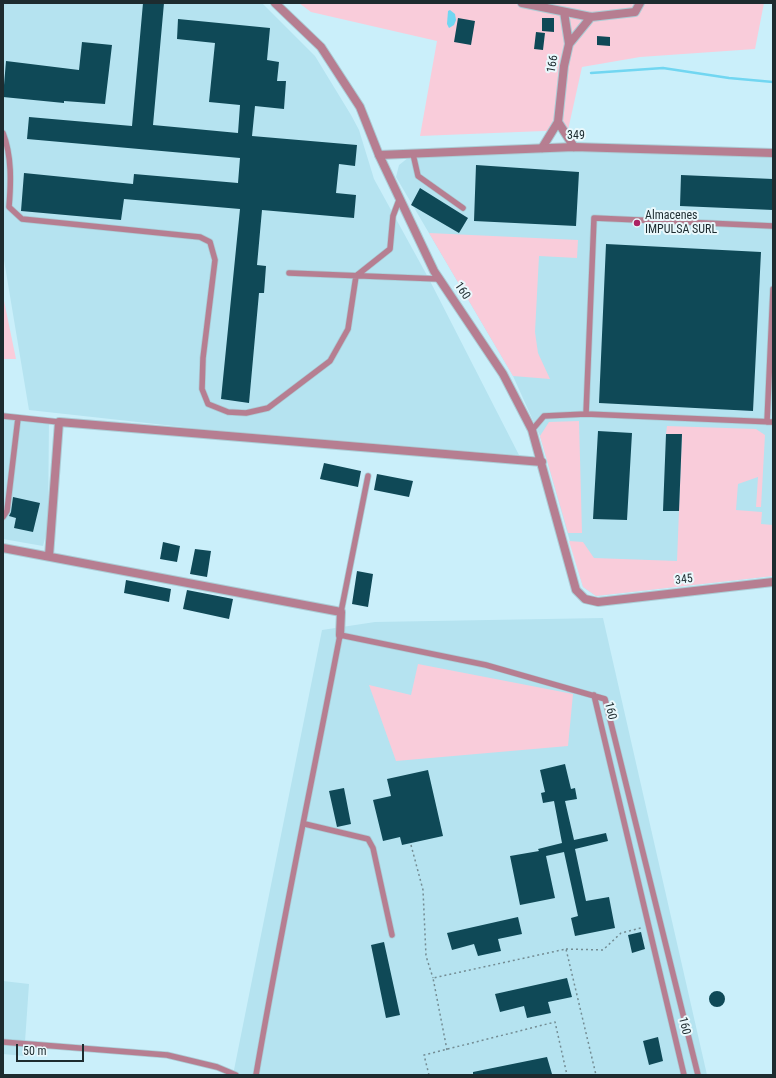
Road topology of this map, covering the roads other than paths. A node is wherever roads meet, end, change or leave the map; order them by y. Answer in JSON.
{"nodes":[{"id":1,"x":275,"y":3,"type":"edge"},
{"id":2,"x":522,"y":3,"type":"edge"},
{"id":3,"x":640,"y":3,"type":"edge"},
{"id":4,"x":564,"y":12,"type":"junction"},
{"id":5,"x":591,"y":17,"type":"junction"},
{"id":6,"x":569,"y":44,"type":"junction"},
{"id":7,"x":558,"y":122,"type":"junction"},
{"id":8,"x":3,"y":133,"type":"edge"},
{"id":9,"x":574,"y":147,"type":"junction"},
{"id":10,"x":542,"y":148,"type":"junction"},
{"id":11,"x":773,"y":153,"type":"edge"},
{"id":12,"x":413,"y":154,"type":"junction"},
{"id":13,"x":379,"y":155,"type":"junction"},
{"id":14,"x":399,"y":200,"type":"junction"},
{"id":15,"x":463,"y":208,"type":"dead end"},
{"id":16,"x":773,"y":226,"type":"edge"},
{"id":17,"x":288,"y":273,"type":"dead end"},
{"id":18,"x":356,"y":276,"type":"junction"},
{"id":19,"x":439,"y":279,"type":"junction"},
{"id":20,"x":773,"y":289,"type":"edge"},
{"id":21,"x":772,"y":347,"type":"edge"},
{"id":22,"x":586,"y":414,"type":"junction"},
{"id":23,"x":3,"y":416,"type":"edge"},
{"id":24,"x":18,"y":418,"type":"junction"},
{"id":25,"x":59,"y":422,"type":"junction"},
{"id":26,"x":770,"y":422,"type":"edge"},
{"id":27,"x":532,"y":430,"type":"junction"},
{"id":28,"x":542,"y":462,"type":"junction"},
{"id":29,"x":368,"y":476,"type":"dead end"},
{"id":30,"x":3,"y":517,"type":"edge"},
{"id":31,"x":3,"y":548,"type":"edge"},
{"id":32,"x":49,"y":556,"type":"junction"},
{"id":33,"x":773,"y":582,"type":"edge"},
{"id":34,"x":598,"y":602,"type":"joint"},
{"id":35,"x":341,"y":612,"type":"junction"},
{"id":36,"x":340,"y":635,"type":"junction"},
{"id":37,"x":594,"y":695,"type":"junction"},
{"id":38,"x":304,"y":824,"type":"junction"},
{"id":39,"x":392,"y":935,"type":"dead end"},
{"id":40,"x":3,"y":1042,"type":"edge"},
{"id":41,"x":236,"y":1075,"type":"edge"},
{"id":42,"x":256,"y":1075,"type":"edge"},
{"id":43,"x":684,"y":1075,"type":"edge"},
{"id":44,"x":698,"y":1075,"type":"edge"}],
"edges":[{"from":1,"to":13,"type":"street","name":"160"},
{"from":2,"to":4,"type":"street"},
{"from":3,"to":5,"type":"street"},
{"from":4,"to":5,"type":"street"},
{"from":4,"to":6,"type":"street"},
{"from":5,"to":6,"type":"street","name":"166"},
{"from":6,"to":7,"type":"street","name":"166"},
{"from":7,"to":9,"type":"street"},
{"from":7,"to":10,"type":"street","name":"166"},
{"from":8,"to":18,"type":"lane"},
{"from":9,"to":10,"type":"street","name":"349"},
{"from":9,"to":11,"type":"street","name":"349"},
{"from":10,"to":12,"type":"street","name":"349"},
{"from":12,"to":13,"type":"street","name":"349"},
{"from":12,"to":15,"type":"lane"},
{"from":13,"to":14,"type":"street","name":"160"},
{"from":14,"to":18,"type":"lane"},
{"from":14,"to":19,"type":"street","name":"160"},
{"from":16,"to":22,"type":"lane"},
{"from":17,"to":18,"type":"lane"},
{"from":18,"to":19,"type":"lane"},
{"from":19,"to":27,"type":"street","name":"160"},
{"from":20,"to":21,"type":"lane"},
{"from":21,"to":26,"type":"lane"},
{"from":22,"to":26,"type":"lane"},
{"from":22,"to":27,"type":"lane"},
{"from":23,"to":24,"type":"lane"},
{"from":24,"to":25,"type":"lane"},
{"from":24,"to":30,"type":"lane"},
{"from":25,"to":28,"type":"street"},
{"from":25,"to":32,"type":"street"},
{"from":27,"to":28,"type":"street","name":"160"},
{"from":28,"to":34,"type":"street","name":"160"},
{"from":29,"to":35,"type":"lane"},
{"from":31,"to":32,"type":"street"},
{"from":32,"to":35,"type":"street"},
{"from":33,"to":34,"type":"street","name":"345"},
{"from":35,"to":36,"type":"street"},
{"from":36,"to":37,"type":"lane"},
{"from":36,"to":38,"type":"lane"},
{"from":37,"to":43,"type":"lane","name":"160"},
{"from":37,"to":44,"type":"lane","name":"160"},
{"from":38,"to":39,"type":"lane"},
{"from":38,"to":42,"type":"lane"},
{"from":40,"to":41,"type":"lane"}]}
